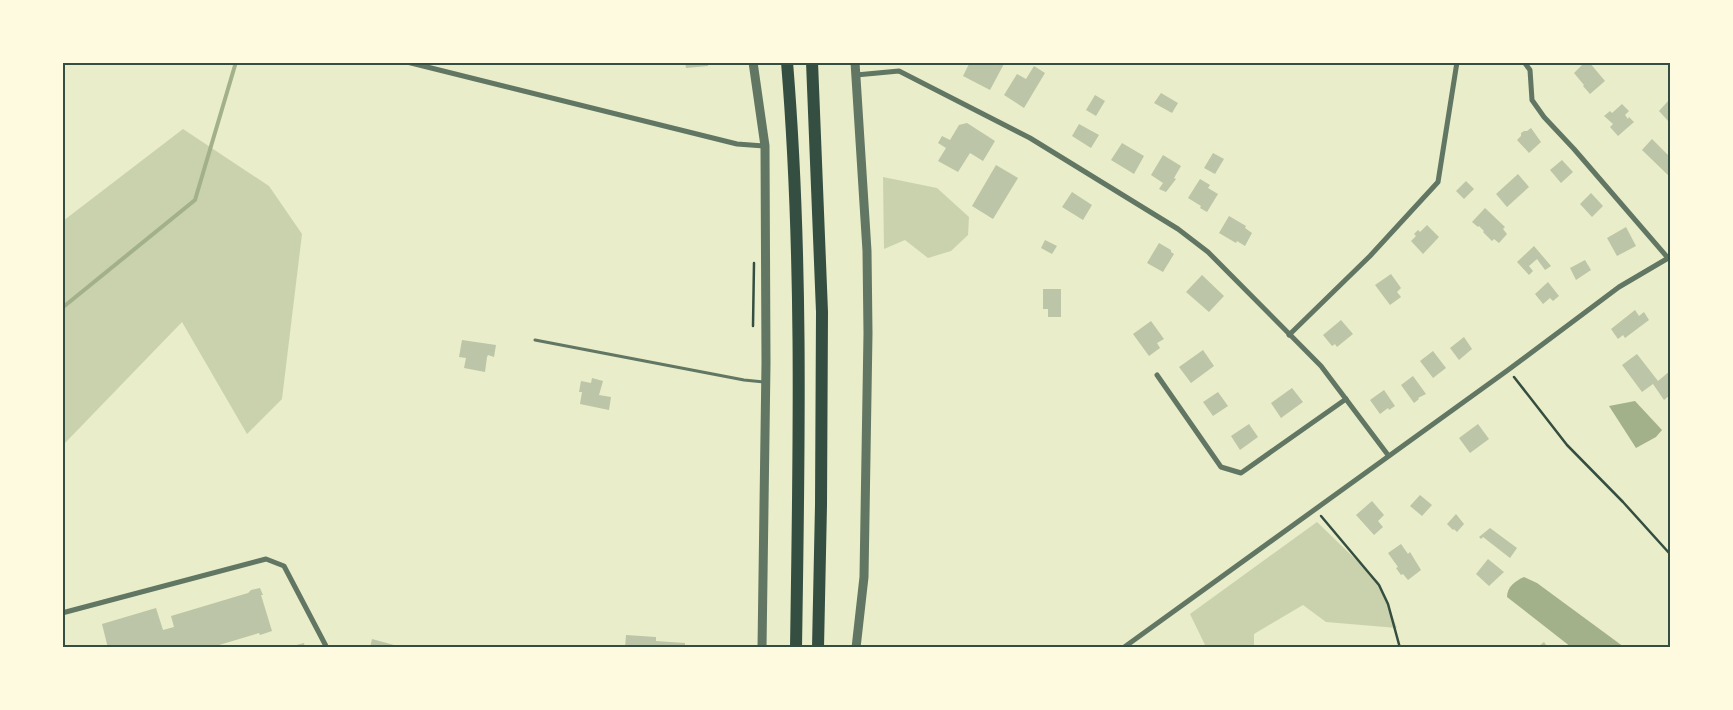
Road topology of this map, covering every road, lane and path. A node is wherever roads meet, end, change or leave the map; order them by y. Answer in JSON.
{"nodes":[{"id":1,"x":407,"y":62,"type":"edge"},
{"id":2,"x":753,"y":62,"type":"edge"},
{"id":3,"x":787,"y":62,"type":"edge"},
{"id":4,"x":812,"y":62,"type":"edge"},
{"id":5,"x":855,"y":62,"type":"edge"},
{"id":6,"x":1457,"y":62,"type":"edge"},
{"id":7,"x":1524,"y":62,"type":"edge"},
{"id":8,"x":856,"y":75,"type":"junction"},
{"id":9,"x":765,"y":146,"type":"junction"},
{"id":10,"x":1669,"y":257,"type":"edge"},
{"id":11,"x":1289,"y":335,"type":"junction"},
{"id":12,"x":535,"y":340,"type":"dead end"},
{"id":13,"x":1508,"y":370,"type":"junction"},
{"id":14,"x":1156,"y":375,"type":"dead end"},
{"id":15,"x":766,"y":382,"type":"junction"},
{"id":16,"x":1346,"y":399,"type":"junction"},
{"id":17,"x":1388,"y":456,"type":"junction"},
{"id":18,"x":1315,"y":509,"type":"junction"},
{"id":19,"x":1670,"y":554,"type":"edge"},
{"id":20,"x":62,"y":613,"type":"edge"},
{"id":21,"x":327,"y":648,"type":"edge"},
{"id":22,"x":762,"y":648,"type":"edge"},
{"id":23,"x":796,"y":648,"type":"edge"},
{"id":24,"x":818,"y":648,"type":"edge"},
{"id":25,"x":856,"y":648,"type":"edge"},
{"id":26,"x":1123,"y":648,"type":"edge"},
{"id":27,"x":1400,"y":648,"type":"edge"}],
"edges":[{"from":1,"to":9,"type":"street"},
{"from":2,"to":9,"type":"street"},
{"from":3,"to":23,"type":"highway"},
{"from":4,"to":24,"type":"highway"},
{"from":5,"to":8,"type":"street"},
{"from":6,"to":11,"type":"street"},
{"from":7,"to":10,"type":"street"},
{"from":8,"to":11,"type":"street"},
{"from":8,"to":25,"type":"street"},
{"from":9,"to":15,"type":"street"},
{"from":10,"to":13,"type":"street"},
{"from":11,"to":16,"type":"street"},
{"from":12,"to":15,"type":"lane"},
{"from":13,"to":17,"type":"street"},
{"from":13,"to":19,"type":"path"},
{"from":14,"to":16,"type":"street"},
{"from":15,"to":22,"type":"street"},
{"from":16,"to":17,"type":"street"},
{"from":17,"to":18,"type":"street"},
{"from":18,"to":26,"type":"street"},
{"from":18,"to":27,"type":"path"},
{"from":20,"to":21,"type":"street"}]}
